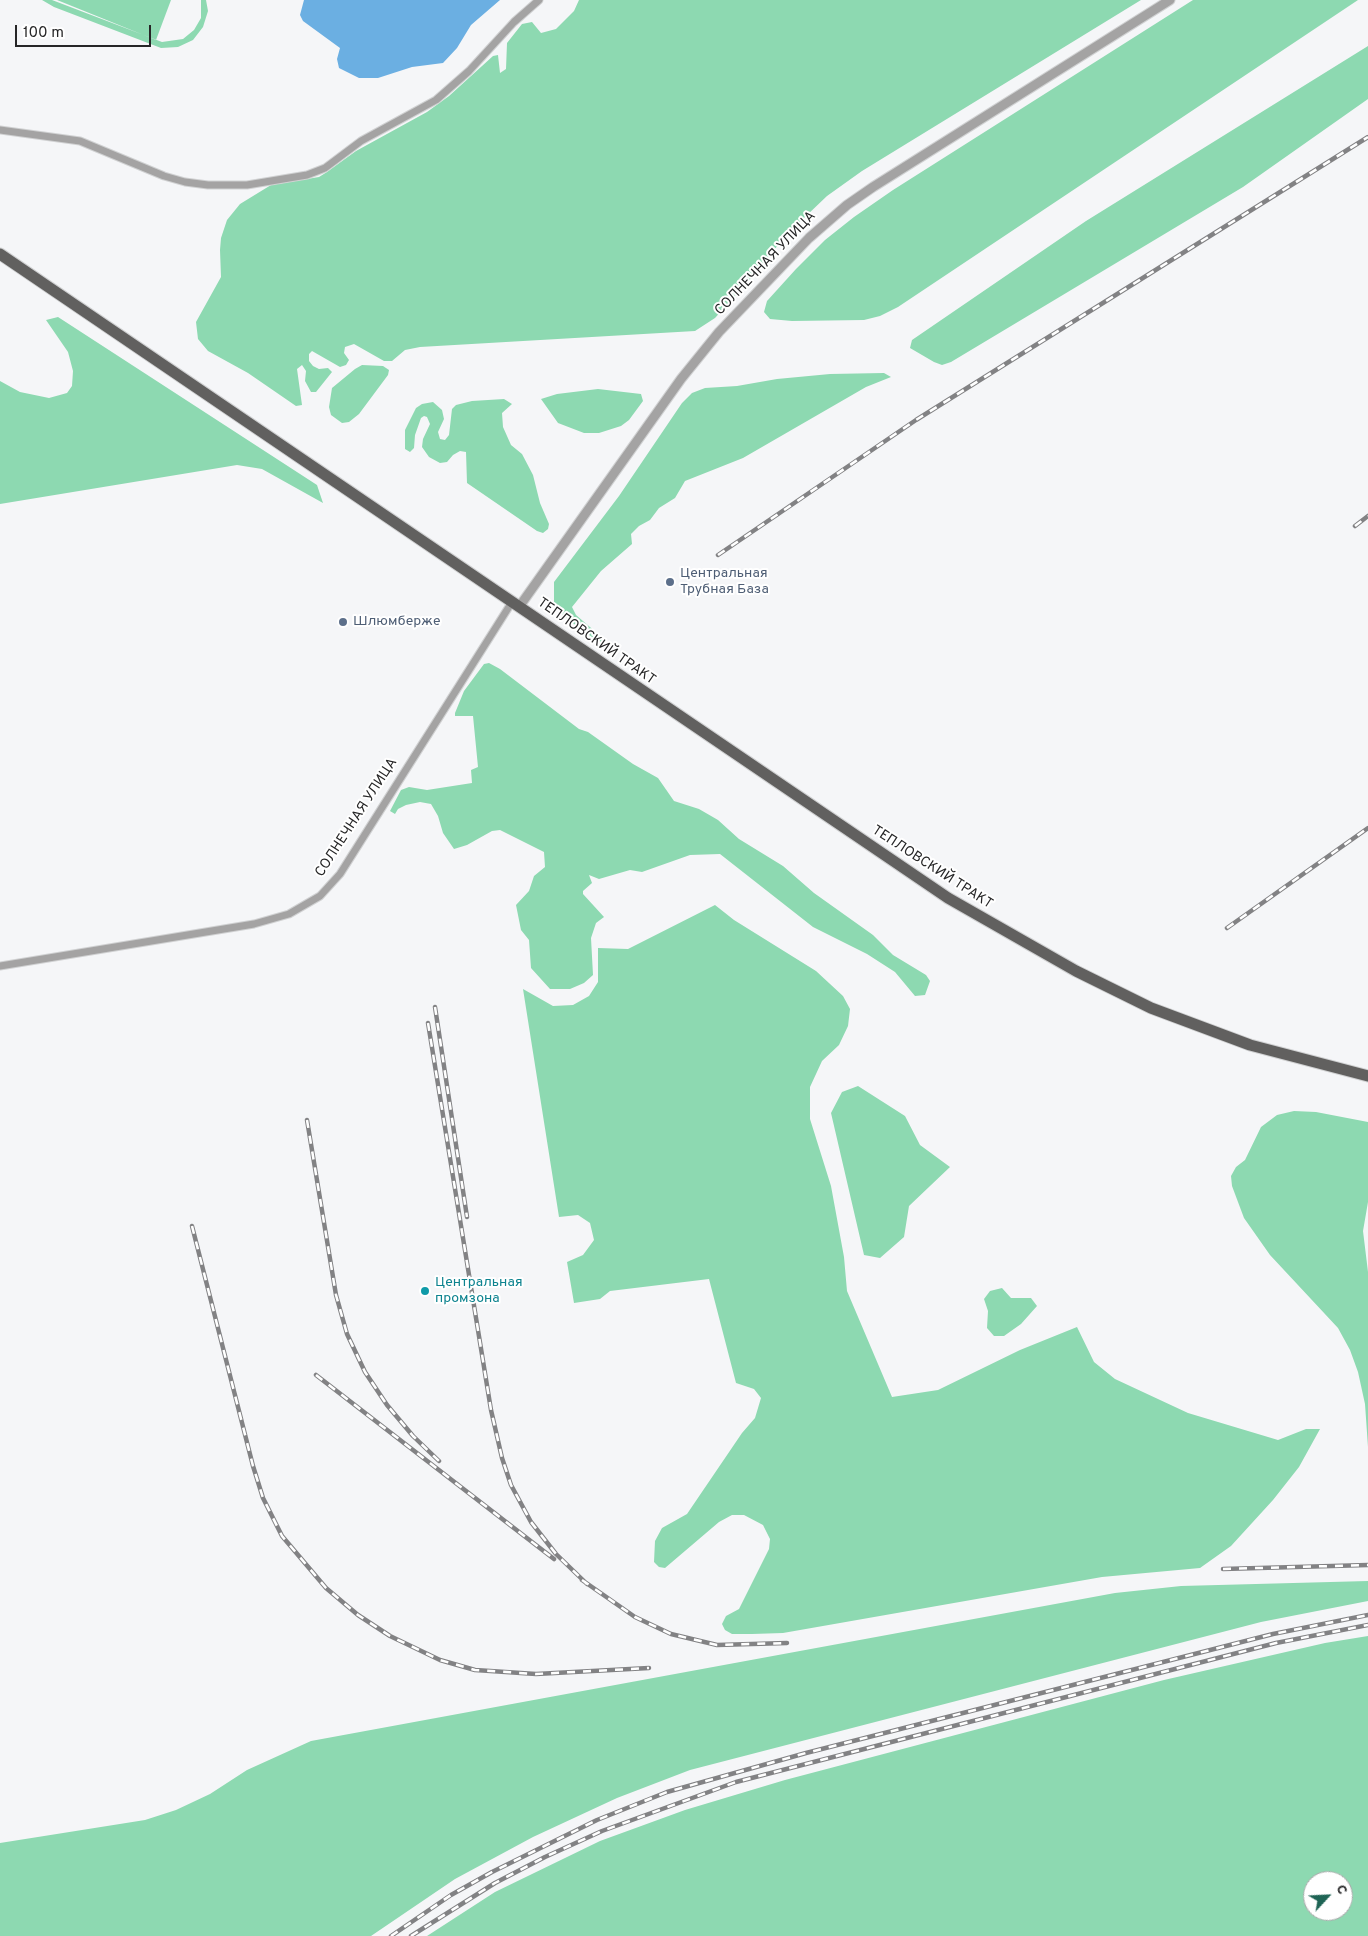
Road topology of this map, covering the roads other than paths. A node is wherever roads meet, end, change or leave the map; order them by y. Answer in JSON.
{"nodes":[{"id":1,"x":539,"y":0,"type":"edge"},
{"id":2,"x":1170,"y":0,"type":"edge"},
{"id":3,"x":0,"y":130,"type":"edge"},
{"id":4,"x":0,"y":254,"type":"edge"},
{"id":5,"x":516,"y":604,"type":"junction"},
{"id":6,"x":0,"y":966,"type":"edge"},
{"id":7,"x":1368,"y":1076,"type":"edge"}],
"edges":[{"from":1,"to":3,"type":"street"},
{"from":2,"to":5,"type":"street","name":"СОЛНЕЧНАЯ УЛИЦА"},
{"from":4,"to":5,"type":"main road","name":"ТЕПЛОВСКИЙ ТРАКТ"},
{"from":5,"to":6,"type":"street","name":"СОЛНЕЧНАЯ УЛИЦА"},
{"from":5,"to":7,"type":"main road","name":"ТЕПЛОВСКИЙ ТРАКТ"}]}
